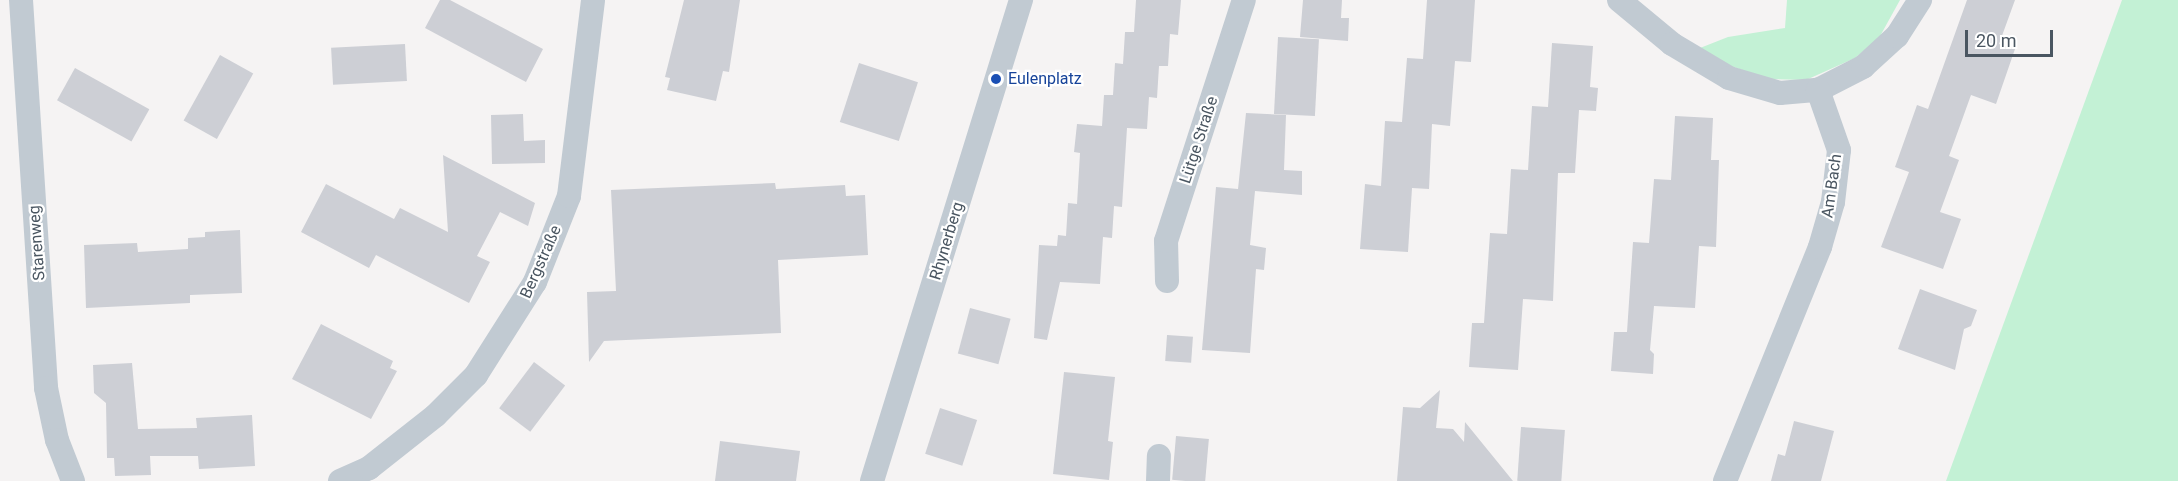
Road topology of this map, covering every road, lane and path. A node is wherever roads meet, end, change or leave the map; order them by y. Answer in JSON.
{"nodes":[{"id":1,"x":21,"y":0,"type":"edge"},
{"id":2,"x":593,"y":0,"type":"edge"},
{"id":3,"x":1022,"y":0,"type":"edge"},
{"id":4,"x":1244,"y":0,"type":"edge"},
{"id":5,"x":1619,"y":0,"type":"edge"},
{"id":6,"x":1920,"y":0,"type":"edge"},
{"id":7,"x":1818,"y":90,"type":"junction"},
{"id":8,"x":1167,"y":281,"type":"dead end"},
{"id":9,"x":1160,"y":456,"type":"dead end"},
{"id":10,"x":372,"y":474,"type":"edge"},
{"id":11,"x":73,"y":481,"type":"edge"},
{"id":12,"x":340,"y":481,"type":"edge"},
{"id":13,"x":872,"y":481,"type":"edge"},
{"id":14,"x":1158,"y":481,"type":"edge"},
{"id":15,"x":1725,"y":481,"type":"edge"}],
"edges":[{"from":1,"to":11,"type":"street","name":"Starenweg"},
{"from":2,"to":10,"type":"street","name":"Bergstraße"},
{"from":3,"to":13,"type":"street","name":"Rhynerberg"},
{"from":4,"to":8,"type":"street","name":"Lütge Straße"},
{"from":5,"to":7,"type":"street"},
{"from":6,"to":7,"type":"street"},
{"from":7,"to":15,"type":"street","name":"Am Bach"},
{"from":9,"to":14,"type":"street"},
{"from":10,"to":12,"type":"street","name":"Bergstraße"}]}
